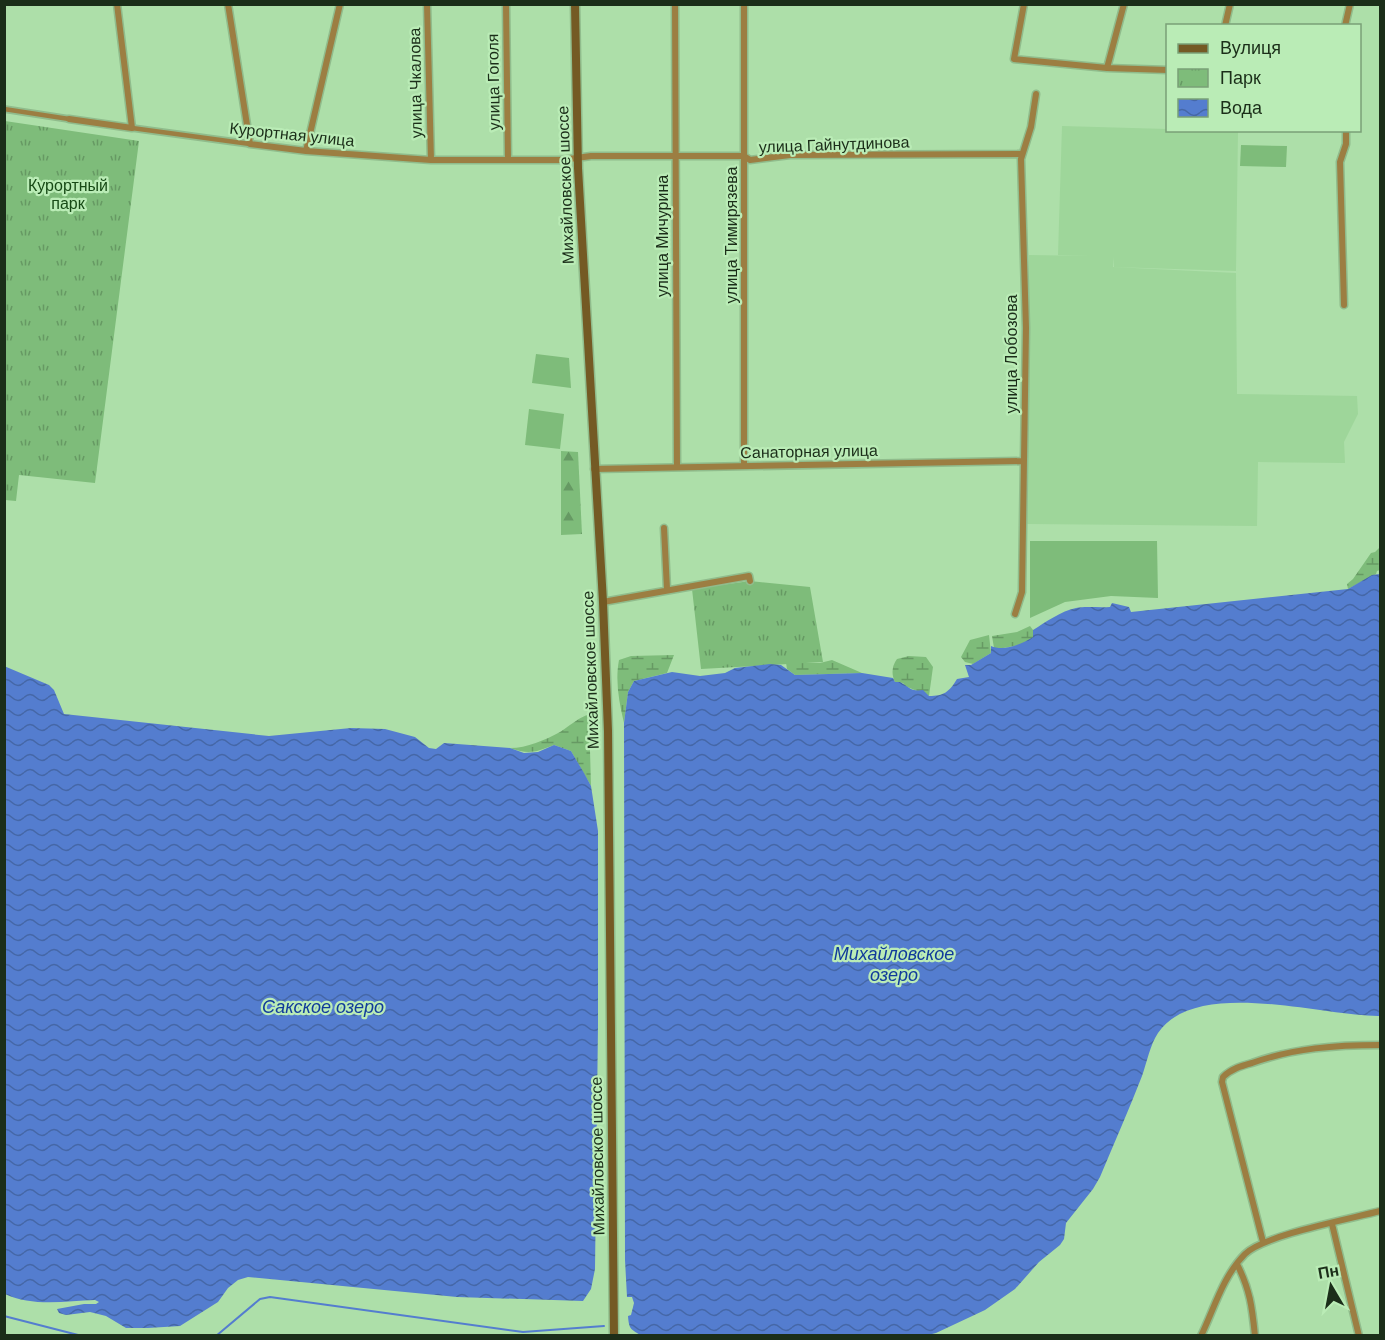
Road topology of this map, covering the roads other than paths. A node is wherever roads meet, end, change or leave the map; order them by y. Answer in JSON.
{"nodes":[{"id":1,"x":117,"y":4,"type":"edge"},
{"id":2,"x":228,"y":4,"type":"edge"},
{"id":3,"x":340,"y":4,"type":"edge"},
{"id":4,"x":427,"y":4,"type":"edge"},
{"id":5,"x":506,"y":4,"type":"edge"},
{"id":6,"x":574,"y":4,"type":"edge"},
{"id":7,"x":675,"y":4,"type":"edge"},
{"id":8,"x":744,"y":4,"type":"edge"},
{"id":9,"x":1024,"y":4,"type":"edge"},
{"id":10,"x":1124,"y":4,"type":"edge"},
{"id":11,"x":1230,"y":4,"type":"edge"},
{"id":12,"x":1350,"y":4,"type":"edge"},
{"id":13,"x":1225,"y":24,"type":"edge"},
{"id":14,"x":1345,"y":24,"type":"edge"},
{"id":15,"x":1107,"y":68,"type":"junction"},
{"id":16,"x":1166,"y":70,"type":"edge"},
{"id":17,"x":1036,"y":94,"type":"dead end"},
{"id":18,"x":4,"y":109,"type":"edge"},
{"id":19,"x":69,"y":119,"type":"joint"},
{"id":20,"x":132,"y":128,"type":"junction"},
{"id":21,"x":1346,"y":132,"type":"edge"},
{"id":22,"x":250,"y":144,"type":"junction"},
{"id":23,"x":306,"y":151,"type":"junction"},
{"id":24,"x":1022,"y":153,"type":"junction"},
{"id":25,"x":675,"y":156,"type":"junction"},
{"id":26,"x":744,"y":156,"type":"junction"},
{"id":27,"x":578,"y":157,"type":"junction"},
{"id":28,"x":431,"y":160,"type":"junction"},
{"id":29,"x":508,"y":160,"type":"junction"},
{"id":30,"x":1344,"y":305,"type":"dead end"},
{"id":31,"x":1024,"y":461,"type":"junction"},
{"id":32,"x":677,"y":466,"type":"junction"},
{"id":33,"x":744,"y":466,"type":"junction"},
{"id":34,"x":594,"y":469,"type":"junction"},
{"id":35,"x":664,"y":528,"type":"dead end"},
{"id":36,"x":750,"y":581,"type":"dead end"},
{"id":37,"x":667,"y":589,"type":"junction"},
{"id":38,"x":603,"y":602,"type":"junction"},
{"id":39,"x":1015,"y":614,"type":"dead end"},
{"id":40,"x":1380,"y":1046,"type":"edge"},
{"id":41,"x":1380,"y":1211,"type":"edge"},
{"id":42,"x":1332,"y":1224,"type":"junction"},
{"id":43,"x":1263,"y":1242,"type":"junction"},
{"id":44,"x":1237,"y":1264,"type":"junction"},
{"id":45,"x":614,"y":1335,"type":"edge"},
{"id":46,"x":1201,"y":1335,"type":"edge"},
{"id":47,"x":1255,"y":1335,"type":"edge"},
{"id":48,"x":1359,"y":1335,"type":"edge"}],
"edges":[{"from":1,"to":20,"type":"street"},
{"from":2,"to":22,"type":"street"},
{"from":3,"to":23,"type":"street"},
{"from":4,"to":28,"type":"street","name":"улица Чкалова"},
{"from":5,"to":29,"type":"street","name":"улица Гоголя"},
{"from":6,"to":27,"type":"main road","name":"Михайловское шоссе"},
{"from":7,"to":25,"type":"street","name":"улица Мичурина"},
{"from":8,"to":26,"type":"street","name":"улица Тимирязева"},
{"from":9,"to":15,"type":"street"},
{"from":10,"to":15,"type":"street"},
{"from":11,"to":13,"type":"street"},
{"from":12,"to":14,"type":"street"},
{"from":15,"to":16,"type":"street"},
{"from":17,"to":24,"type":"street","name":"улица Лобозова"},
{"from":18,"to":19,"type":"street","name":"Курортная улица"},
{"from":19,"to":20,"type":"street","name":"Курортная улица"},
{"from":20,"to":22,"type":"street","name":"Курортная улица"},
{"from":21,"to":30,"type":"street"},
{"from":22,"to":23,"type":"street","name":"Курортная улица"},
{"from":23,"to":28,"type":"street","name":"Курортная улица"},
{"from":24,"to":26,"type":"street","name":"улица Гайнутдинова"},
{"from":24,"to":31,"type":"street","name":"улица Лобозова"},
{"from":25,"to":26,"type":"street","name":"улица Гайнутдинова"},
{"from":25,"to":27,"type":"street","name":"улица Гайнутдинова"},
{"from":25,"to":32,"type":"street","name":"улица Мичурина"},
{"from":26,"to":33,"type":"street","name":"улица Тимирязева"},
{"from":27,"to":29,"type":"street","name":"Курортная улица"},
{"from":27,"to":34,"type":"main road","name":"Михайловское шоссе"},
{"from":28,"to":29,"type":"street","name":"Курортная улица"},
{"from":31,"to":33,"type":"street","name":"Санаторная улица"},
{"from":31,"to":39,"type":"street","name":"улица Лобозова"},
{"from":32,"to":33,"type":"street","name":"Санаторная улица"},
{"from":32,"to":34,"type":"street","name":"Санаторная улица"},
{"from":34,"to":38,"type":"main road","name":"Михайловское шоссе"},
{"from":35,"to":37,"type":"street"},
{"from":36,"to":37,"type":"street"},
{"from":37,"to":38,"type":"street"},
{"from":38,"to":45,"type":"main road","name":"Михайловское шоссе"},
{"from":40,"to":43,"type":"street"},
{"from":41,"to":42,"type":"street"},
{"from":42,"to":43,"type":"street"},
{"from":42,"to":48,"type":"street"},
{"from":43,"to":44,"type":"street"},
{"from":44,"to":46,"type":"street"},
{"from":44,"to":47,"type":"street"}]}
